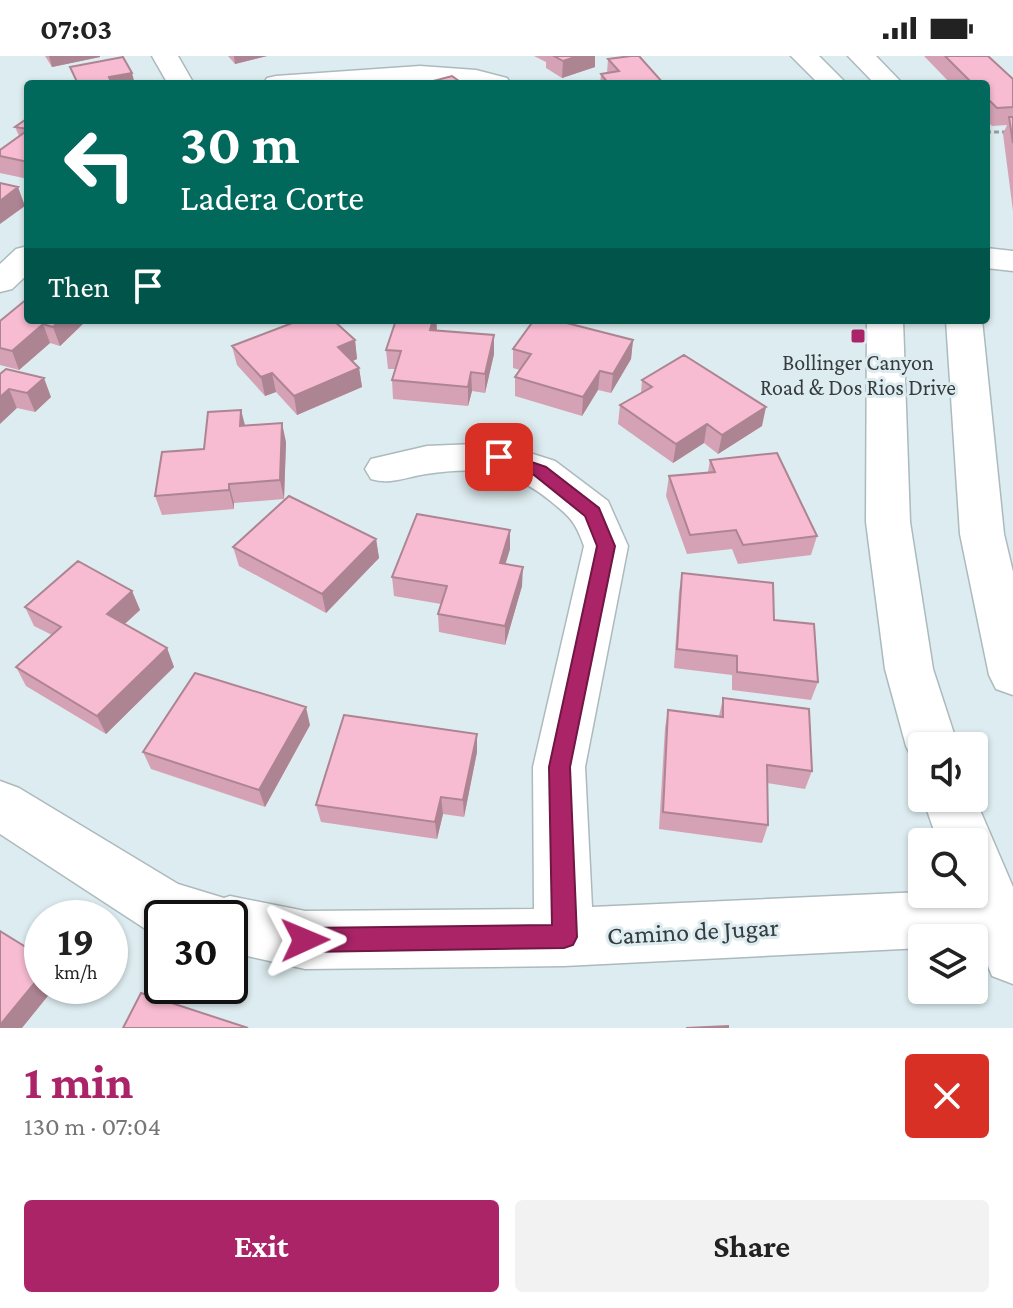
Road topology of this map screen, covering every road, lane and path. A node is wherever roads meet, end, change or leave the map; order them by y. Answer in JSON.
{"nodes":[{"id":1,"x":165,"y":56,"type":"edge"},
{"id":2,"x":804,"y":56,"type":"edge"},
{"id":3,"x":861,"y":56,"type":"edge"},
{"id":4,"x":179,"y":80,"type":"edge"},
{"id":5,"x":343,"y":80,"type":"edge"},
{"id":6,"x":488,"y":80,"type":"edge"},
{"id":7,"x":830,"y":80,"type":"edge"},
{"id":8,"x":886,"y":80,"type":"edge"},
{"id":9,"x":990,"y":132,"type":"edge"},
{"id":10,"x":1013,"y":132,"type":"edge"},
{"id":11,"x":990,"y":258,"type":"edge"},
{"id":12,"x":24,"y":260,"type":"edge"},
{"id":13,"x":1013,"y":261,"type":"edge"},
{"id":14,"x":0,"y":282,"type":"edge"},
{"id":15,"x":885,"y":324,"type":"edge"},
{"id":16,"x":964,"y":324,"type":"edge"},
{"id":17,"x":386,"y":469,"type":"dead end"},
{"id":18,"x":1013,"y":675,"type":"edge"},
{"id":19,"x":928,"y":732,"type":"edge"},
{"id":20,"x":0,"y":805,"type":"edge"},
{"id":21,"x":988,"y":890,"type":"edge"},
{"id":22,"x":151,"y":900,"type":"edge"},
{"id":23,"x":248,"y":928,"type":"edge"},
{"id":24,"x":1008,"y":929,"type":"edge"},
{"id":25,"x":564,"y":937,"type":"junction"}],
"edges":[{"from":1,"to":4,"type":"street"},
{"from":2,"to":7,"type":"street"},
{"from":3,"to":8,"type":"street"},
{"from":5,"to":6,"type":"street"},
{"from":9,"to":10,"type":"path"},
{"from":11,"to":13,"type":"street"},
{"from":12,"to":14,"type":"street"},
{"from":15,"to":19,"type":"street"},
{"from":16,"to":18,"type":"street"},
{"from":17,"to":25,"type":"street"},
{"from":20,"to":22,"type":"street"},
{"from":21,"to":24,"type":"street"},
{"from":23,"to":25,"type":"street","name":"Camino de Jugar"},
{"from":24,"to":25,"type":"street","name":"Camino de Jugar"}]}
